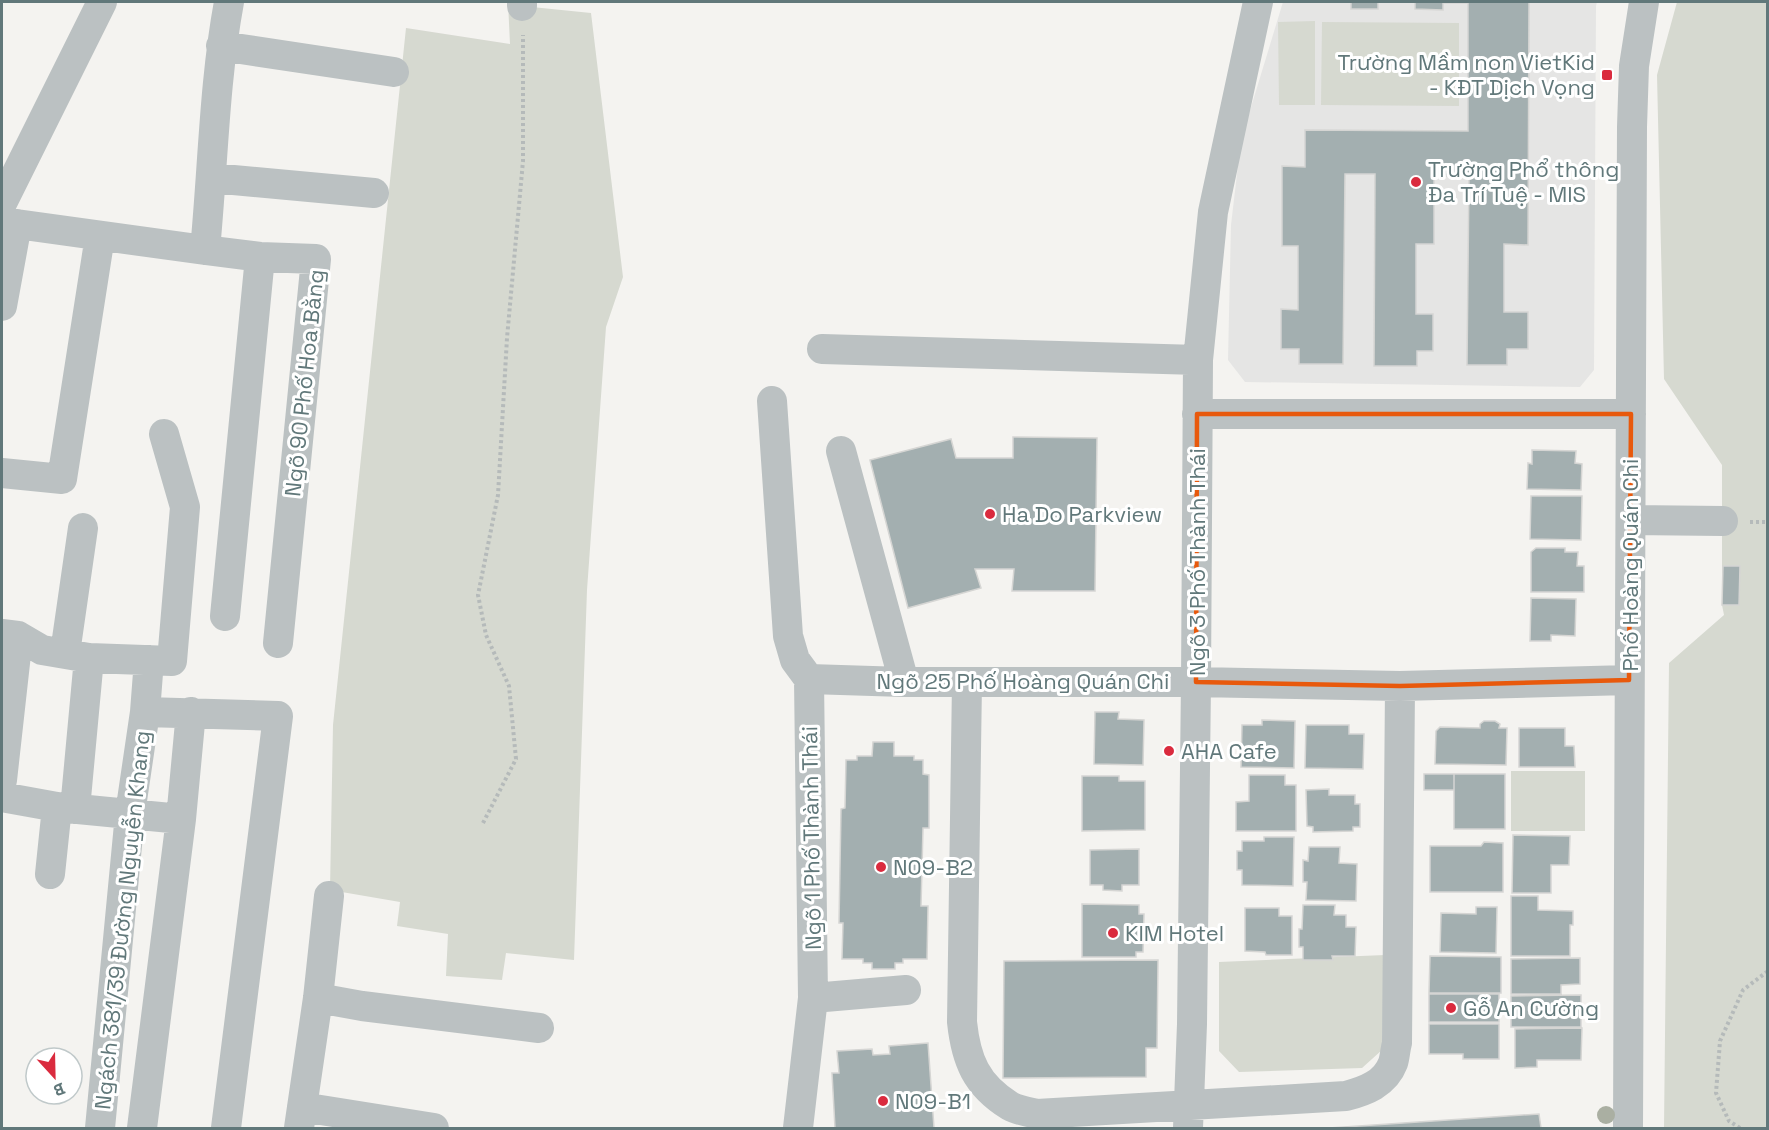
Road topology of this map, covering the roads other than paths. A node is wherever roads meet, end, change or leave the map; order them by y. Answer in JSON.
{"nodes":[{"id":1,"x":102,"y":2,"type":"edge"},
{"id":2,"x":229,"y":2,"type":"edge"},
{"id":3,"x":1258,"y":2,"type":"edge"},
{"id":4,"x":1644,"y":2,"type":"edge"},
{"id":5,"x":221,"y":46,"type":"junction"},
{"id":6,"x":394,"y":72,"type":"dead end"},
{"id":7,"x":212,"y":178,"type":"junction"},
{"id":8,"x":374,"y":192,"type":"dead end"},
{"id":9,"x":7,"y":216,"type":"edge"},
{"id":10,"x":100,"y":236,"type":"junction"},
{"id":11,"x":205,"y":250,"type":"junction"},
{"id":12,"x":260,"y":257,"type":"junction"},
{"id":13,"x":2,"y":306,"type":"edge"},
{"id":14,"x":822,"y":349,"type":"dead end"},
{"id":15,"x":1198,"y":360,"type":"junction"},
{"id":16,"x":772,"y":401,"type":"dead end"},
{"id":17,"x":1197,"y":414,"type":"junction"},
{"id":18,"x":1631,"y":414,"type":"junction"},
{"id":19,"x":164,"y":434,"type":"dead end"},
{"id":20,"x":841,"y":451,"type":"dead end"},
{"id":21,"x":2,"y":477,"type":"edge"},
{"id":22,"x":1631,"y":520,"type":"junction"},
{"id":23,"x":1723,"y":521,"type":"dead end"},
{"id":24,"x":83,"y":528,"type":"dead end"},
{"id":25,"x":225,"y":616,"type":"dead end"},
{"id":26,"x":10,"y":635,"type":"edge"},
{"id":27,"x":278,"y":644,"type":"dead end"},
{"id":28,"x":77,"y":656,"type":"junction"},
{"id":29,"x":149,"y":660,"type":"junction"},
{"id":30,"x":809,"y":679,"type":"junction"},
{"id":31,"x":1629,"y":680,"type":"junction"},
{"id":32,"x":904,"y":682,"type":"junction"},
{"id":33,"x":967,"y":682,"type":"junction"},
{"id":34,"x":1196,"y":682,"type":"junction"},
{"id":35,"x":1400,"y":686,"type":"junction"},
{"id":36,"x":145,"y":712,"type":"junction"},
{"id":37,"x":191,"y":712,"type":"junction"},
{"id":38,"x":2,"y":780,"type":"edge"},
{"id":39,"x":66,"y":808,"type":"junction"},
{"id":40,"x":130,"y":814,"type":"junction"},
{"id":41,"x":181,"y":819,"type":"junction"},
{"id":42,"x":50,"y":874,"type":"dead end"},
{"id":43,"x":329,"y":896,"type":"dead end"},
{"id":44,"x":906,"y":990,"type":"dead end"},
{"id":45,"x":318,"y":998,"type":"junction"},
{"id":46,"x":813,"y":998,"type":"junction"},
{"id":47,"x":539,"y":1028,"type":"dead end"},
{"id":48,"x":1189,"y":1117,"type":"edge"},
{"id":49,"x":301,"y":1118,"type":"edge"},
{"id":50,"x":100,"y":1128,"type":"edge"},
{"id":51,"x":142,"y":1128,"type":"edge"},
{"id":52,"x":226,"y":1128,"type":"edge"},
{"id":53,"x":434,"y":1128,"type":"edge"},
{"id":54,"x":798,"y":1128,"type":"edge"},
{"id":55,"x":1628,"y":1128,"type":"edge"}],
"edges":[{"from":1,"to":9,"type":"street"},
{"from":2,"to":5,"type":"street"},
{"from":3,"to":15,"type":"street","name":"Ngõ 3 Phố Thành Thái"},
{"from":4,"to":18,"type":"street","name":"Phố Hoàng Quán Chi"},
{"from":5,"to":6,"type":"street"},
{"from":5,"to":7,"type":"street"},
{"from":7,"to":8,"type":"street"},
{"from":7,"to":11,"type":"street"},
{"from":9,"to":10,"type":"street","name":"Ngõ 90 Phố Hoa Bằng"},
{"from":9,"to":13,"type":"street"},
{"from":10,"to":11,"type":"street","name":"Ngõ 90 Phố Hoa Bằng"},
{"from":10,"to":21,"type":"street"},
{"from":11,"to":12,"type":"street","name":"Ngõ 90 Phố Hoa Bằng"},
{"from":12,"to":25,"type":"street"},
{"from":12,"to":27,"type":"street","name":"Ngõ 90 Phố Hoa Bằng"},
{"from":14,"to":15,"type":"street"},
{"from":15,"to":17,"type":"street","name":"Ngõ 3 Phố Thành Thái"},
{"from":16,"to":30,"type":"street"},
{"from":17,"to":18,"type":"street"},
{"from":17,"to":34,"type":"street","name":"Ngõ 3 Phố Thành Thái"},
{"from":18,"to":22,"type":"street","name":"Phố Hoàng Quán Chi"},
{"from":19,"to":29,"type":"street"},
{"from":20,"to":32,"type":"street"},
{"from":22,"to":23,"type":"street"},
{"from":22,"to":31,"type":"street","name":"Phố Hoàng Quán Chi"},
{"from":24,"to":28,"type":"street"},
{"from":26,"to":28,"type":"street"},
{"from":26,"to":38,"type":"street"},
{"from":28,"to":29,"type":"street"},
{"from":28,"to":39,"type":"street"},
{"from":29,"to":36,"type":"street","name":"Ngách 381/39 Đường Nguyễn Khang"},
{"from":30,"to":32,"type":"street","name":"Ngõ 25 Phố Hoàng Quán Chi"},
{"from":30,"to":46,"type":"street","name":"Ngõ 1 Phố Thành Thái"},
{"from":31,"to":35,"type":"street","name":"Ngõ 25 Phố Hoàng Quán Chi"},
{"from":31,"to":55,"type":"street","name":"Phố Hoàng Quán Chi"},
{"from":32,"to":33,"type":"street","name":"Ngõ 25 Phố Hoàng Quán Chi"},
{"from":33,"to":34,"type":"street","name":"Ngõ 25 Phố Hoàng Quán Chi"},
{"from":33,"to":48,"type":"street"},
{"from":34,"to":35,"type":"street","name":"Ngõ 25 Phố Hoàng Quán Chi"},
{"from":34,"to":48,"type":"street","name":"Ngõ 3 Phố Thành Thái"},
{"from":35,"to":48,"type":"street"},
{"from":36,"to":37,"type":"street"},
{"from":36,"to":40,"type":"street","name":"Ngách 381/39 Đường Nguyễn Khang"},
{"from":37,"to":41,"type":"street"},
{"from":37,"to":52,"type":"street"},
{"from":38,"to":39,"type":"street"},
{"from":39,"to":40,"type":"street"},
{"from":39,"to":42,"type":"street"},
{"from":40,"to":41,"type":"street"},
{"from":40,"to":50,"type":"street","name":"Ngách 381/39 Đường Nguyễn Khang"},
{"from":41,"to":51,"type":"street"},
{"from":43,"to":45,"type":"street"},
{"from":44,"to":46,"type":"street"},
{"from":45,"to":47,"type":"street"},
{"from":45,"to":49,"type":"street"},
{"from":46,"to":54,"type":"street","name":"Ngõ 1 Phố Thành Thái"},
{"from":49,"to":53,"type":"street"}]}
